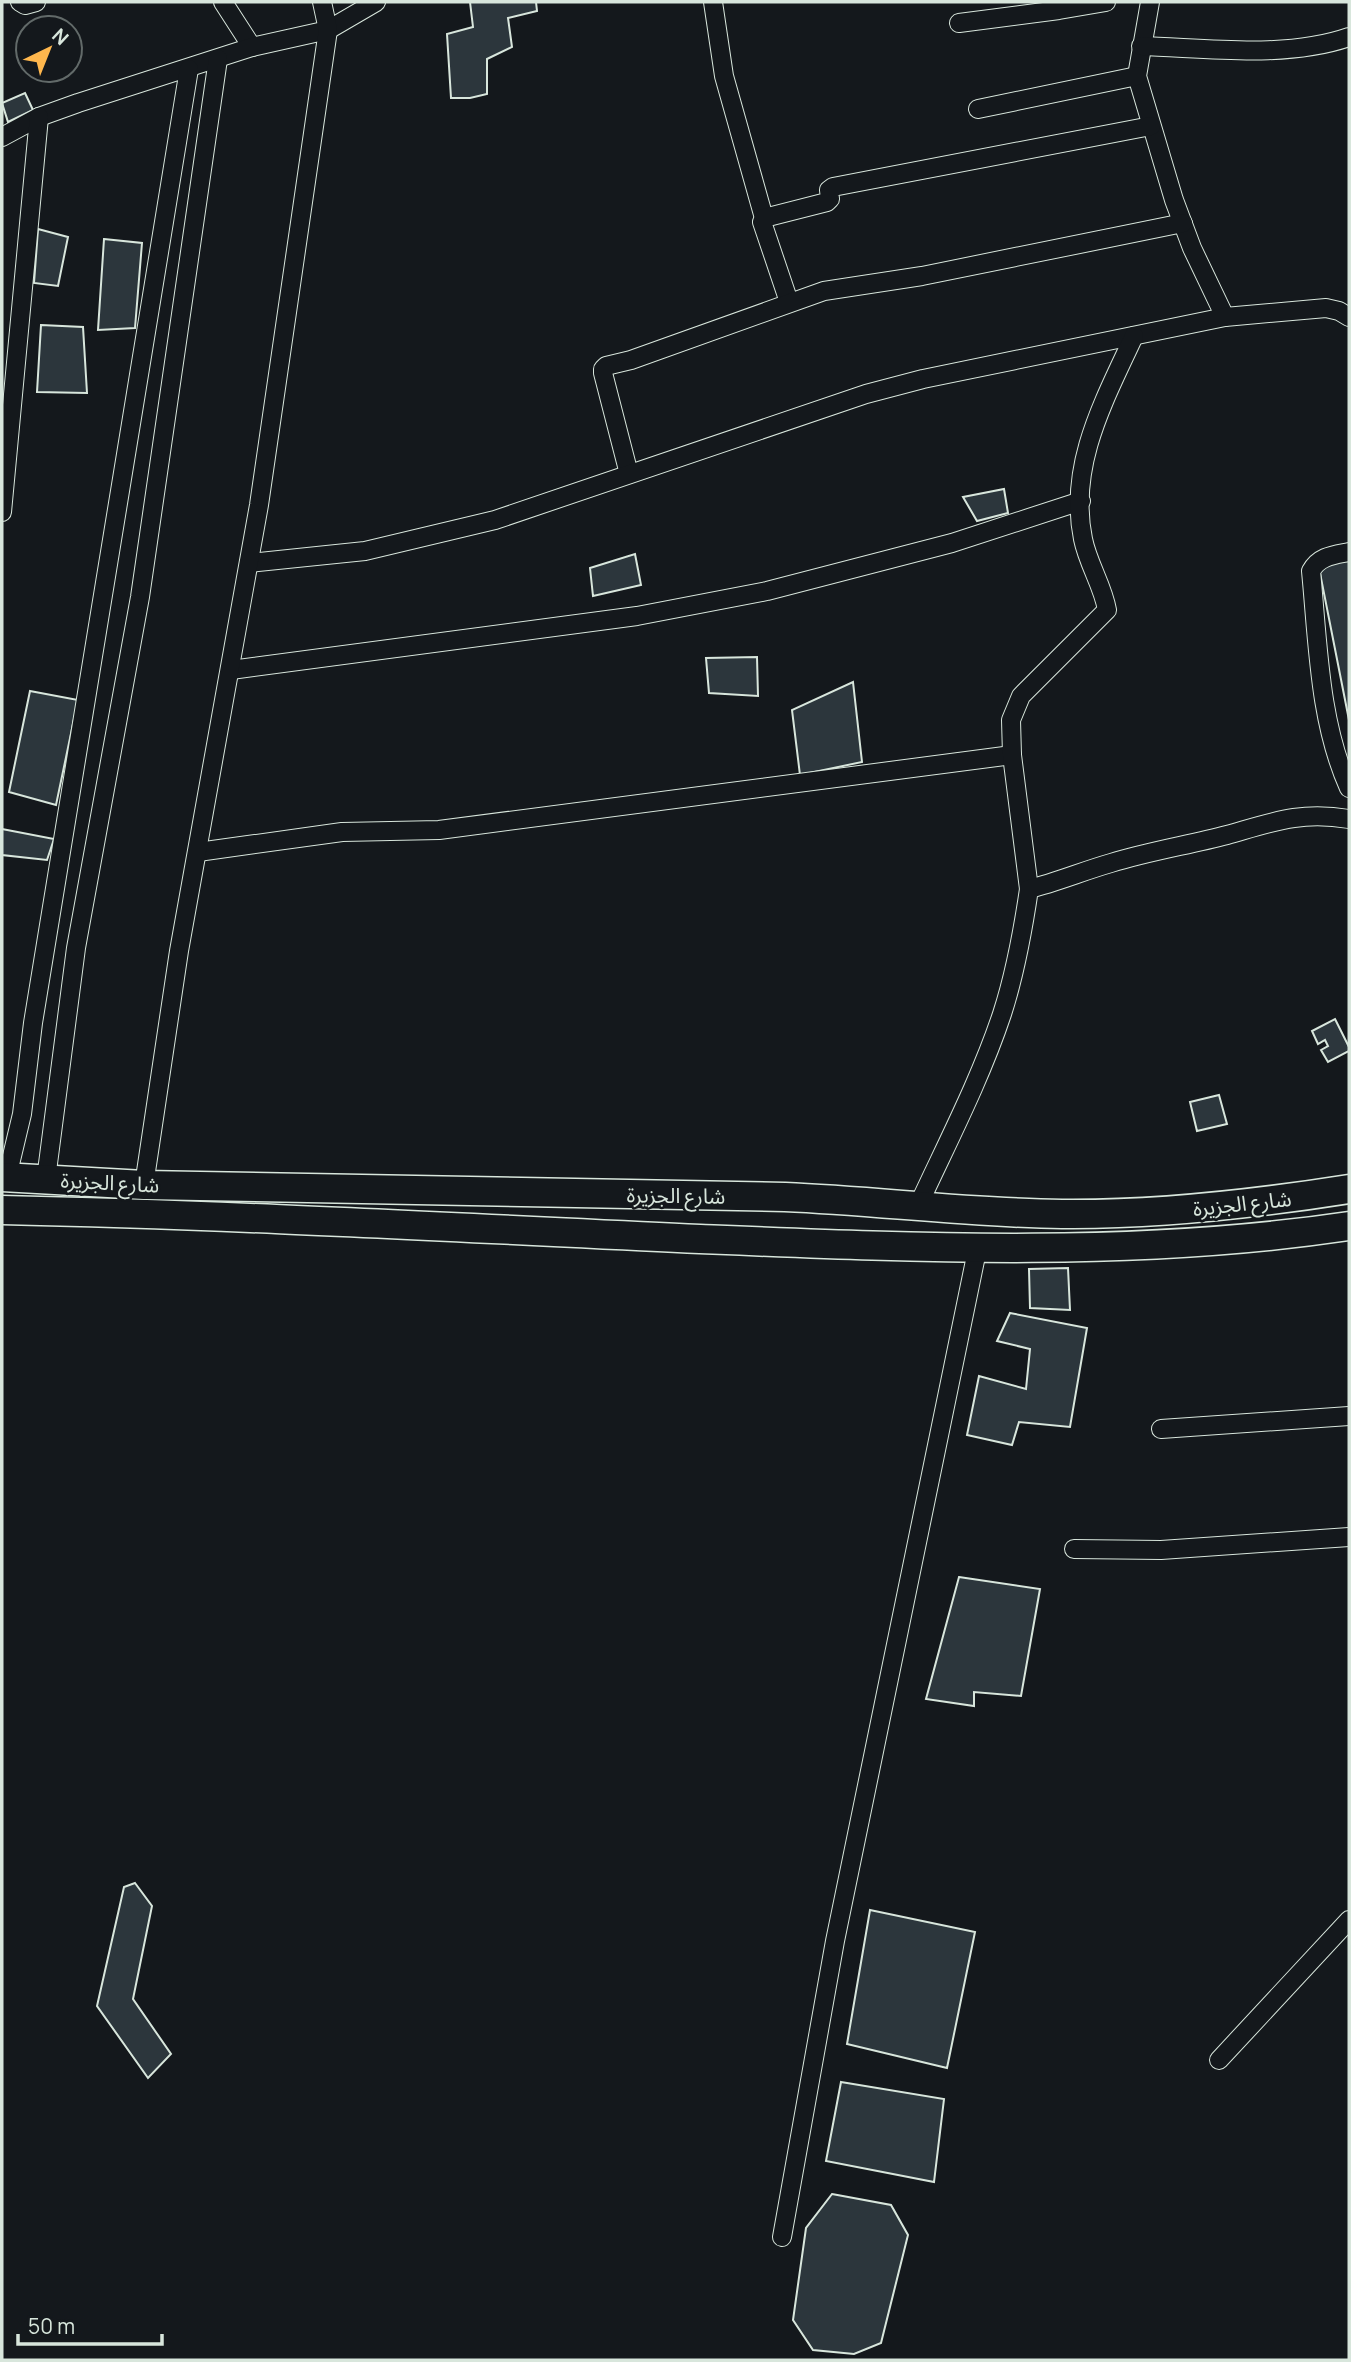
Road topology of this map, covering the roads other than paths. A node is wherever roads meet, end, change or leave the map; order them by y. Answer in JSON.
{"nodes":[{"id":1,"x":20,"y":2,"type":"edge"},
{"id":2,"x":36,"y":2,"type":"edge"},
{"id":3,"x":223,"y":2,"type":"edge"},
{"id":4,"x":322,"y":2,"type":"edge"},
{"id":5,"x":376,"y":2,"type":"edge"},
{"id":6,"x":713,"y":2,"type":"edge"},
{"id":7,"x":1106,"y":2,"type":"edge"},
{"id":8,"x":1150,"y":2,"type":"edge"},
{"id":9,"x":959,"y":23,"type":"dead end"},
{"id":10,"x":328,"y":30,"type":"junction"},
{"id":11,"x":1349,"y":37,"type":"edge"},
{"id":12,"x":1141,"y":46,"type":"junction"},
{"id":13,"x":252,"y":47,"type":"junction"},
{"id":14,"x":218,"y":59,"type":"junction"},
{"id":15,"x":190,"y":69,"type":"junction"},
{"id":16,"x":1137,"y":76,"type":"junction"},
{"id":17,"x":978,"y":109,"type":"dead end"},
{"id":18,"x":40,"y":117,"type":"junction"},
{"id":19,"x":1151,"y":126,"type":"junction"},
{"id":20,"x":2,"y":137,"type":"edge"},
{"id":21,"x":764,"y":218,"type":"junction"},
{"id":22,"x":1183,"y":223,"type":"junction"},
{"id":23,"x":789,"y":302,"type":"junction"},
{"id":24,"x":1225,"y":317,"type":"junction"},
{"id":25,"x":1349,"y":317,"type":"edge"},
{"id":26,"x":1133,"y":336,"type":"junction"},
{"id":27,"x":629,"y":474,"type":"junction"},
{"id":28,"x":1081,"y":501,"type":"junction"},
{"id":29,"x":2,"y":512,"type":"edge"},
{"id":30,"x":1349,"y":552,"type":"edge"},
{"id":31,"x":249,"y":564,"type":"junction"},
{"id":32,"x":231,"y":670,"type":"junction"},
{"id":33,"x":1012,"y":755,"type":"junction"},
{"id":34,"x":1349,"y":788,"type":"edge"},
{"id":35,"x":1349,"y":819,"type":"edge"},
{"id":36,"x":198,"y":852,"type":"junction"},
{"id":37,"x":1029,"y":888,"type":"junction"},
{"id":38,"x":4,"y":1177,"type":"edge"},
{"id":39,"x":46,"y":1180,"type":"junction"},
{"id":40,"x":146,"y":1185,"type":"junction"},
{"id":41,"x":1349,"y":1189,"type":"edge"},
{"id":42,"x":785,"y":1197,"type":"junction"},
{"id":43,"x":918,"y":1206,"type":"junction"},
{"id":44,"x":2,"y":1210,"type":"edge"},
{"id":45,"x":128,"y":1213,"type":"junction"},
{"id":46,"x":161,"y":1215,"type":"junction"},
{"id":47,"x":1349,"y":1226,"type":"edge"},
{"id":48,"x":786,"y":1242,"type":"junction"},
{"id":49,"x":978,"y":1247,"type":"junction"},
{"id":50,"x":1349,"y":1416,"type":"edge"},
{"id":51,"x":1161,"y":1429,"type":"dead end"},
{"id":52,"x":1349,"y":1537,"type":"edge"},
{"id":53,"x":1074,"y":1549,"type":"dead end"},
{"id":54,"x":1349,"y":1920,"type":"edge"},
{"id":55,"x":1219,"y":2060,"type":"dead end"},
{"id":56,"x":782,"y":2237,"type":"dead end"}],
"edges":[{"from":1,"to":2,"type":"street"},
{"from":3,"to":13,"type":"street"},
{"from":4,"to":10,"type":"street"},
{"from":5,"to":10,"type":"street"},
{"from":6,"to":21,"type":"street"},
{"from":7,"to":9,"type":"street"},
{"from":8,"to":12,"type":"street"},
{"from":10,"to":13,"type":"street"},
{"from":10,"to":31,"type":"street"},
{"from":11,"to":12,"type":"street"},
{"from":12,"to":16,"type":"street"},
{"from":13,"to":14,"type":"street"},
{"from":14,"to":15,"type":"street"},
{"from":14,"to":39,"type":"street"},
{"from":15,"to":18,"type":"street"},
{"from":15,"to":38,"type":"street"},
{"from":16,"to":17,"type":"street"},
{"from":16,"to":19,"type":"street"},
{"from":18,"to":20,"type":"street"},
{"from":18,"to":29,"type":"street"},
{"from":19,"to":21,"type":"street"},
{"from":19,"to":22,"type":"street"},
{"from":21,"to":23,"type":"street"},
{"from":22,"to":23,"type":"street"},
{"from":22,"to":24,"type":"street"},
{"from":23,"to":27,"type":"street"},
{"from":24,"to":25,"type":"street"},
{"from":24,"to":26,"type":"street"},
{"from":26,"to":27,"type":"street"},
{"from":26,"to":28,"type":"street"},
{"from":27,"to":31,"type":"street"},
{"from":28,"to":32,"type":"street"},
{"from":28,"to":33,"type":"street"},
{"from":30,"to":34,"type":"street"},
{"from":31,"to":32,"type":"street"},
{"from":32,"to":36,"type":"street"},
{"from":33,"to":36,"type":"street"},
{"from":33,"to":37,"type":"street"},
{"from":35,"to":37,"type":"street"},
{"from":36,"to":40,"type":"street"},
{"from":37,"to":43,"type":"street"},
{"from":38,"to":39,"type":"main road","name":"شارع الجزيرة"},
{"from":39,"to":40,"type":"main road","name":"شارع الجزيرة"},
{"from":40,"to":42,"type":"main road","name":"شارع الجزيرة"},
{"from":40,"to":45,"type":"main road"},
{"from":40,"to":46,"type":"main road"},
{"from":41,"to":43,"type":"main road","name":"شارع الجزيرة"},
{"from":42,"to":43,"type":"main road","name":"شارع الجزيرة"},
{"from":42,"to":48,"type":"main road"},
{"from":44,"to":45,"type":"main road","name":"شارع الجزيرة"},
{"from":45,"to":46,"type":"main road","name":"شارع الجزيرة"},
{"from":46,"to":48,"type":"main road","name":"شارع الجزيرة"},
{"from":47,"to":49,"type":"main road","name":"شارع الجزيرة"},
{"from":48,"to":49,"type":"main road","name":"شارع الجزيرة"},
{"from":49,"to":56,"type":"street"},
{"from":50,"to":51,"type":"street"},
{"from":52,"to":53,"type":"street"},
{"from":54,"to":55,"type":"street"}]}
